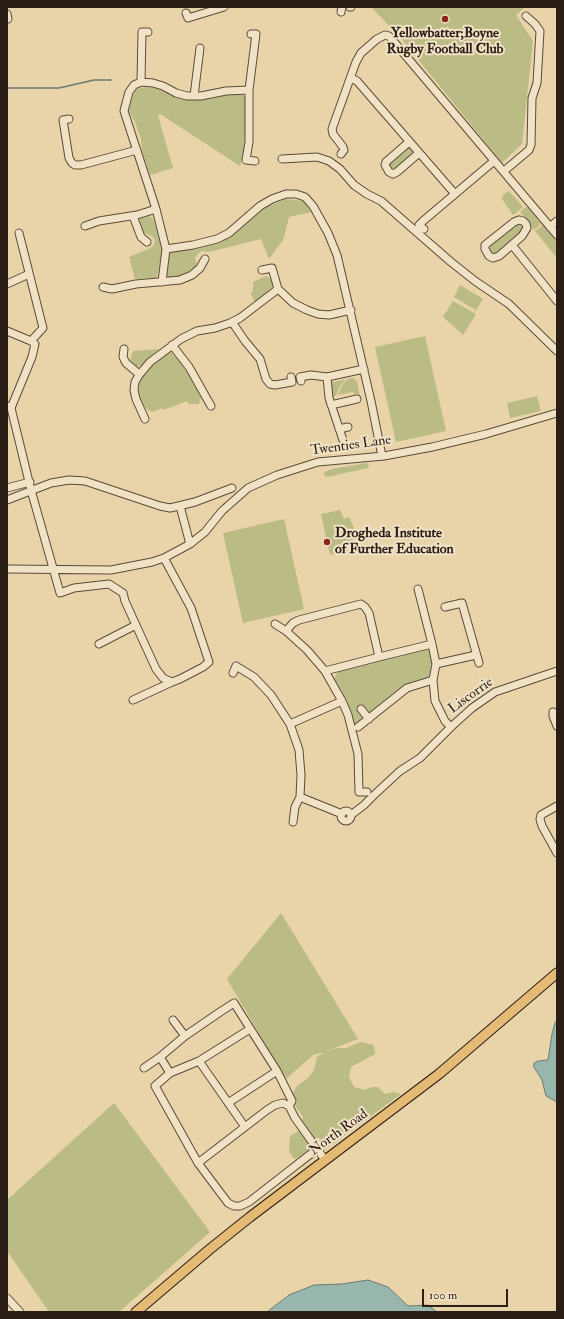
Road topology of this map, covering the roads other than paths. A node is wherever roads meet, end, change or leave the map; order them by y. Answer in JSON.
{"nodes":[{"id":1,"x":224,"y":7,"type":"edge"},
{"id":2,"x":186,"y":13,"type":"dead end"},
{"id":3,"x":526,"y":16,"type":"dead end"},
{"id":4,"x":148,"y":32,"type":"dead end"},
{"id":5,"x":250,"y":34,"type":"dead end"},
{"id":6,"x":200,"y":48,"type":"dead end"},
{"id":7,"x":351,"y":78,"type":"junction"},
{"id":8,"x":141,"y":82,"type":"junction"},
{"id":9,"x":249,"y":90,"type":"junction"},
{"id":10,"x":194,"y":96,"type":"junction"},
{"id":11,"x":69,"y":119,"type":"dead end"},
{"id":12,"x":409,"y":142,"type":"junction"},
{"id":13,"x":137,"y":150,"type":"junction"},
{"id":14,"x":341,"y":154,"type":"dead end"},
{"id":15,"x":420,"y":154,"type":"junction"},
{"id":16,"x":282,"y":159,"type":"dead end"},
{"id":17,"x":255,"y":161,"type":"dead end"},
{"id":18,"x":494,"y":161,"type":"junction"},
{"id":19,"x":504,"y":171,"type":"junction"},
{"id":20,"x":455,"y":194,"type":"junction"},
{"id":21,"x":156,"y":209,"type":"junction"},
{"id":22,"x":133,"y":216,"type":"junction"},
{"id":23,"x":557,"y":221,"type":"edge"},
{"id":24,"x":84,"y":226,"type":"dead end"},
{"id":25,"x":550,"y":227,"type":"junction"},
{"id":26,"x":424,"y":229,"type":"dead end"},
{"id":27,"x":19,"y":233,"type":"dead end"},
{"id":28,"x":557,"y":235,"type":"edge"},
{"id":29,"x":147,"y":242,"type":"dead end"},
{"id":30,"x":512,"y":245,"type":"junction"},
{"id":31,"x":166,"y":249,"type":"junction"},
{"id":32,"x":205,"y":259,"type":"dead end"},
{"id":33,"x":262,"y":270,"type":"dead end"},
{"id":34,"x":29,"y":274,"type":"junction"},
{"id":35,"x":162,"y":282,"type":"junction"},
{"id":36,"x":7,"y":284,"type":"edge"},
{"id":37,"x":103,"y":287,"type":"dead end"},
{"id":38,"x":278,"y":289,"type":"junction"},
{"id":39,"x":557,"y":302,"type":"edge"},
{"id":40,"x":351,"y":310,"type":"junction"},
{"id":41,"x":232,"y":322,"type":"junction"},
{"id":42,"x":7,"y":331,"type":"edge"},
{"id":43,"x":31,"y":341,"type":"junction"},
{"id":44,"x":172,"y":345,"type":"junction"},
{"id":45,"x":124,"y":349,"type":"dead end"},
{"id":46,"x":557,"y":351,"type":"edge"},
{"id":47,"x":364,"y":369,"type":"junction"},
{"id":48,"x":139,"y":374,"type":"junction"},
{"id":49,"x":291,"y":377,"type":"dead end"},
{"id":50,"x":327,"y":377,"type":"junction"},
{"id":51,"x":301,"y":381,"type":"dead end"},
{"id":52,"x":357,"y":399,"type":"dead end"},
{"id":53,"x":331,"y":405,"type":"junction"},
{"id":54,"x":211,"y":406,"type":"dead end"},
{"id":55,"x":9,"y":407,"type":"edge"},
{"id":56,"x":557,"y":413,"type":"edge"},
{"id":57,"x":145,"y":419,"type":"dead end"},
{"id":58,"x":348,"y":427,"type":"dead end"},
{"id":59,"x":339,"y":429,"type":"junction"},
{"id":60,"x":343,"y":440,"type":"dead end"},
{"id":61,"x":382,"y":456,"type":"junction"},
{"id":62,"x":30,"y":482,"type":"junction"},
{"id":63,"x":7,"y":488,"type":"edge"},
{"id":64,"x":232,"y":488,"type":"dead end"},
{"id":65,"x":31,"y":490,"type":"junction"},
{"id":66,"x":7,"y":500,"type":"edge"},
{"id":67,"x":180,"y":506,"type":"junction"},
{"id":68,"x":190,"y":544,"type":"junction"},
{"id":69,"x":164,"y":558,"type":"junction"},
{"id":70,"x":7,"y":569,"type":"edge"},
{"id":71,"x":54,"y":570,"type":"junction"},
{"id":72,"x":418,"y":589,"type":"dead end"},
{"id":73,"x":445,"y":607,"type":"dead end"},
{"id":74,"x":275,"y":624,"type":"dead end"},
{"id":75,"x":136,"y":625,"type":"junction"},
{"id":76,"x":286,"y":631,"type":"junction"},
{"id":77,"x":99,"y":644,"type":"dead end"},
{"id":78,"x":432,"y":644,"type":"junction"},
{"id":79,"x":476,"y":654,"type":"junction"},
{"id":80,"x":379,"y":657,"type":"junction"},
{"id":81,"x":478,"y":663,"type":"dead end"},
{"id":82,"x":436,"y":664,"type":"junction"},
{"id":83,"x":325,"y":671,"type":"junction"},
{"id":84,"x":557,"y":671,"type":"edge"},
{"id":85,"x":232,"y":673,"type":"dead end"},
{"id":86,"x":433,"y":680,"type":"junction"},
{"id":87,"x":172,"y":682,"type":"junction"},
{"id":88,"x":133,"y":700,"type":"dead end"},
{"id":89,"x":342,"y":701,"type":"junction"},
{"id":90,"x":361,"y":709,"type":"dead end"},
{"id":91,"x":554,"y":712,"type":"dead end"},
{"id":92,"x":369,"y":719,"type":"junction"},
{"id":93,"x":290,"y":724,"type":"junction"},
{"id":94,"x":557,"y":726,"type":"edge"},
{"id":95,"x":358,"y":727,"type":"dead end"},
{"id":96,"x":451,"y":727,"type":"junction"},
{"id":97,"x":367,"y":792,"type":"dead end"},
{"id":98,"x":300,"y":797,"type":"junction"},
{"id":99,"x":557,"y":806,"type":"edge"},
{"id":100,"x":293,"y":822,"type":"dead end"},
{"id":101,"x":557,"y":853,"type":"edge"},
{"id":102,"x":557,"y":973,"type":"edge"},
{"id":103,"x":173,"y":1020,"type":"dead end"},
{"id":104,"x":250,"y":1028,"type":"junction"},
{"id":105,"x":185,"y":1036,"type":"junction"},
{"id":106,"x":160,"y":1056,"type":"junction"},
{"id":107,"x":199,"y":1060,"type":"junction"},
{"id":108,"x":144,"y":1068,"type":"dead end"},
{"id":109,"x":277,"y":1071,"type":"junction"},
{"id":110,"x":170,"y":1073,"type":"junction"},
{"id":111,"x":228,"y":1103,"type":"junction"},
{"id":112,"x":289,"y":1106,"type":"junction"},
{"id":113,"x":245,"y":1127,"type":"junction"},
{"id":114,"x":317,"y":1149,"type":"junction"},
{"id":115,"x":325,"y":1160,"type":"junction"},
{"id":116,"x":198,"y":1163,"type":"junction"},
{"id":117,"x":7,"y":1298,"type":"edge"},
{"id":118,"x":20,"y":1312,"type":"edge"},
{"id":119,"x":136,"y":1312,"type":"edge"}],
"edges":[{"from":1,"to":2,"type":"street"},
{"from":3,"to":19,"type":"street"},
{"from":4,"to":8,"type":"street"},
{"from":5,"to":9,"type":"street"},
{"from":6,"to":10,"type":"street"},
{"from":7,"to":12,"type":"street"},
{"from":7,"to":14,"type":"street"},
{"from":7,"to":18,"type":"street"},
{"from":8,"to":10,"type":"street"},
{"from":8,"to":13,"type":"street"},
{"from":9,"to":10,"type":"street"},
{"from":9,"to":17,"type":"street"},
{"from":11,"to":13,"type":"street"},
{"from":12,"to":15,"type":"street"},
{"from":12,"to":15,"type":"street"},
{"from":13,"to":21,"type":"street"},
{"from":15,"to":20,"type":"street"},
{"from":16,"to":46,"type":"street"},
{"from":18,"to":19,"type":"street"},
{"from":18,"to":20,"type":"street"},
{"from":19,"to":25,"type":"street"},
{"from":20,"to":26,"type":"street"},
{"from":21,"to":22,"type":"street"},
{"from":21,"to":31,"type":"street"},
{"from":22,"to":24,"type":"street"},
{"from":22,"to":29,"type":"street"},
{"from":23,"to":25,"type":"street"},
{"from":25,"to":28,"type":"street"},
{"from":27,"to":34,"type":"street"},
{"from":30,"to":30,"type":"street"},
{"from":30,"to":39,"type":"street"},
{"from":31,"to":35,"type":"street"},
{"from":31,"to":40,"type":"street"},
{"from":32,"to":35,"type":"street"},
{"from":33,"to":38,"type":"street"},
{"from":34,"to":36,"type":"street"},
{"from":34,"to":43,"type":"street"},
{"from":35,"to":37,"type":"street"},
{"from":38,"to":40,"type":"street"},
{"from":38,"to":41,"type":"street"},
{"from":40,"to":47,"type":"street"},
{"from":41,"to":44,"type":"street"},
{"from":41,"to":49,"type":"street"},
{"from":42,"to":43,"type":"street"},
{"from":43,"to":55,"type":"street"},
{"from":44,"to":48,"type":"street"},
{"from":44,"to":54,"type":"street"},
{"from":45,"to":48,"type":"street"},
{"from":47,"to":50,"type":"street"},
{"from":47,"to":61,"type":"street"},
{"from":48,"to":57,"type":"street"},
{"from":50,"to":51,"type":"street"},
{"from":50,"to":53,"type":"street"},
{"from":52,"to":53,"type":"street"},
{"from":53,"to":59,"type":"street"},
{"from":55,"to":62,"type":"street"},
{"from":56,"to":61,"type":"street","name":"Twenties Lane"},
{"from":58,"to":59,"type":"street"},
{"from":59,"to":60,"type":"street"},
{"from":61,"to":68,"type":"street","name":"Twenties Lane"},
{"from":62,"to":63,"type":"street"},
{"from":62,"to":65,"type":"street"},
{"from":64,"to":67,"type":"street"},
{"from":65,"to":66,"type":"street"},
{"from":65,"to":67,"type":"street"},
{"from":65,"to":71,"type":"street"},
{"from":67,"to":68,"type":"street"},
{"from":68,"to":69,"type":"street","name":"Twenties Lane"},
{"from":69,"to":71,"type":"street","name":"Twenties Lane"},
{"from":69,"to":87,"type":"street"},
{"from":70,"to":71,"type":"street","name":"Twenties Lane"},
{"from":71,"to":75,"type":"street"},
{"from":72,"to":78,"type":"street","name":"Liscorrie"},
{"from":73,"to":79,"type":"street"},
{"from":74,"to":76,"type":"street"},
{"from":75,"to":77,"type":"street"},
{"from":75,"to":87,"type":"street"},
{"from":76,"to":80,"type":"street"},
{"from":76,"to":83,"type":"street"},
{"from":78,"to":80,"type":"street"},
{"from":78,"to":82,"type":"street","name":"Liscorrie"},
{"from":79,"to":81,"type":"street"},
{"from":79,"to":82,"type":"street"},
{"from":80,"to":83,"type":"street"},
{"from":82,"to":86,"type":"street","name":"Liscorrie"},
{"from":83,"to":89,"type":"street"},
{"from":84,"to":96,"type":"street","name":"Liscorrie"},
{"from":85,"to":93,"type":"street"},
{"from":86,"to":92,"type":"street"},
{"from":86,"to":96,"type":"street","name":"Liscorrie"},
{"from":87,"to":88,"type":"street"},
{"from":89,"to":93,"type":"street"},
{"from":89,"to":97,"type":"street"},
{"from":90,"to":92,"type":"street"},
{"from":91,"to":94,"type":"street"},
{"from":92,"to":95,"type":"street"},
{"from":93,"to":98,"type":"street"},
{"from":96,"to":98,"type":"street"},
{"from":98,"to":100,"type":"street"},
{"from":99,"to":101,"type":"street"},
{"from":102,"to":115,"type":"main road","name":"North Road"},
{"from":103,"to":105,"type":"street"},
{"from":104,"to":105,"type":"street"},
{"from":104,"to":107,"type":"street"},
{"from":104,"to":109,"type":"street"},
{"from":105,"to":106,"type":"street"},
{"from":106,"to":108,"type":"street"},
{"from":106,"to":110,"type":"street"},
{"from":107,"to":110,"type":"street"},
{"from":107,"to":111,"type":"street"},
{"from":109,"to":111,"type":"street"},
{"from":109,"to":112,"type":"street"},
{"from":110,"to":116,"type":"street"},
{"from":111,"to":113,"type":"street"},
{"from":112,"to":113,"type":"street"},
{"from":112,"to":114,"type":"street"},
{"from":113,"to":116,"type":"street"},
{"from":114,"to":115,"type":"street"},
{"from":114,"to":116,"type":"street"},
{"from":115,"to":119,"type":"main road","name":"North Road"},
{"from":117,"to":118,"type":"street"}]}
